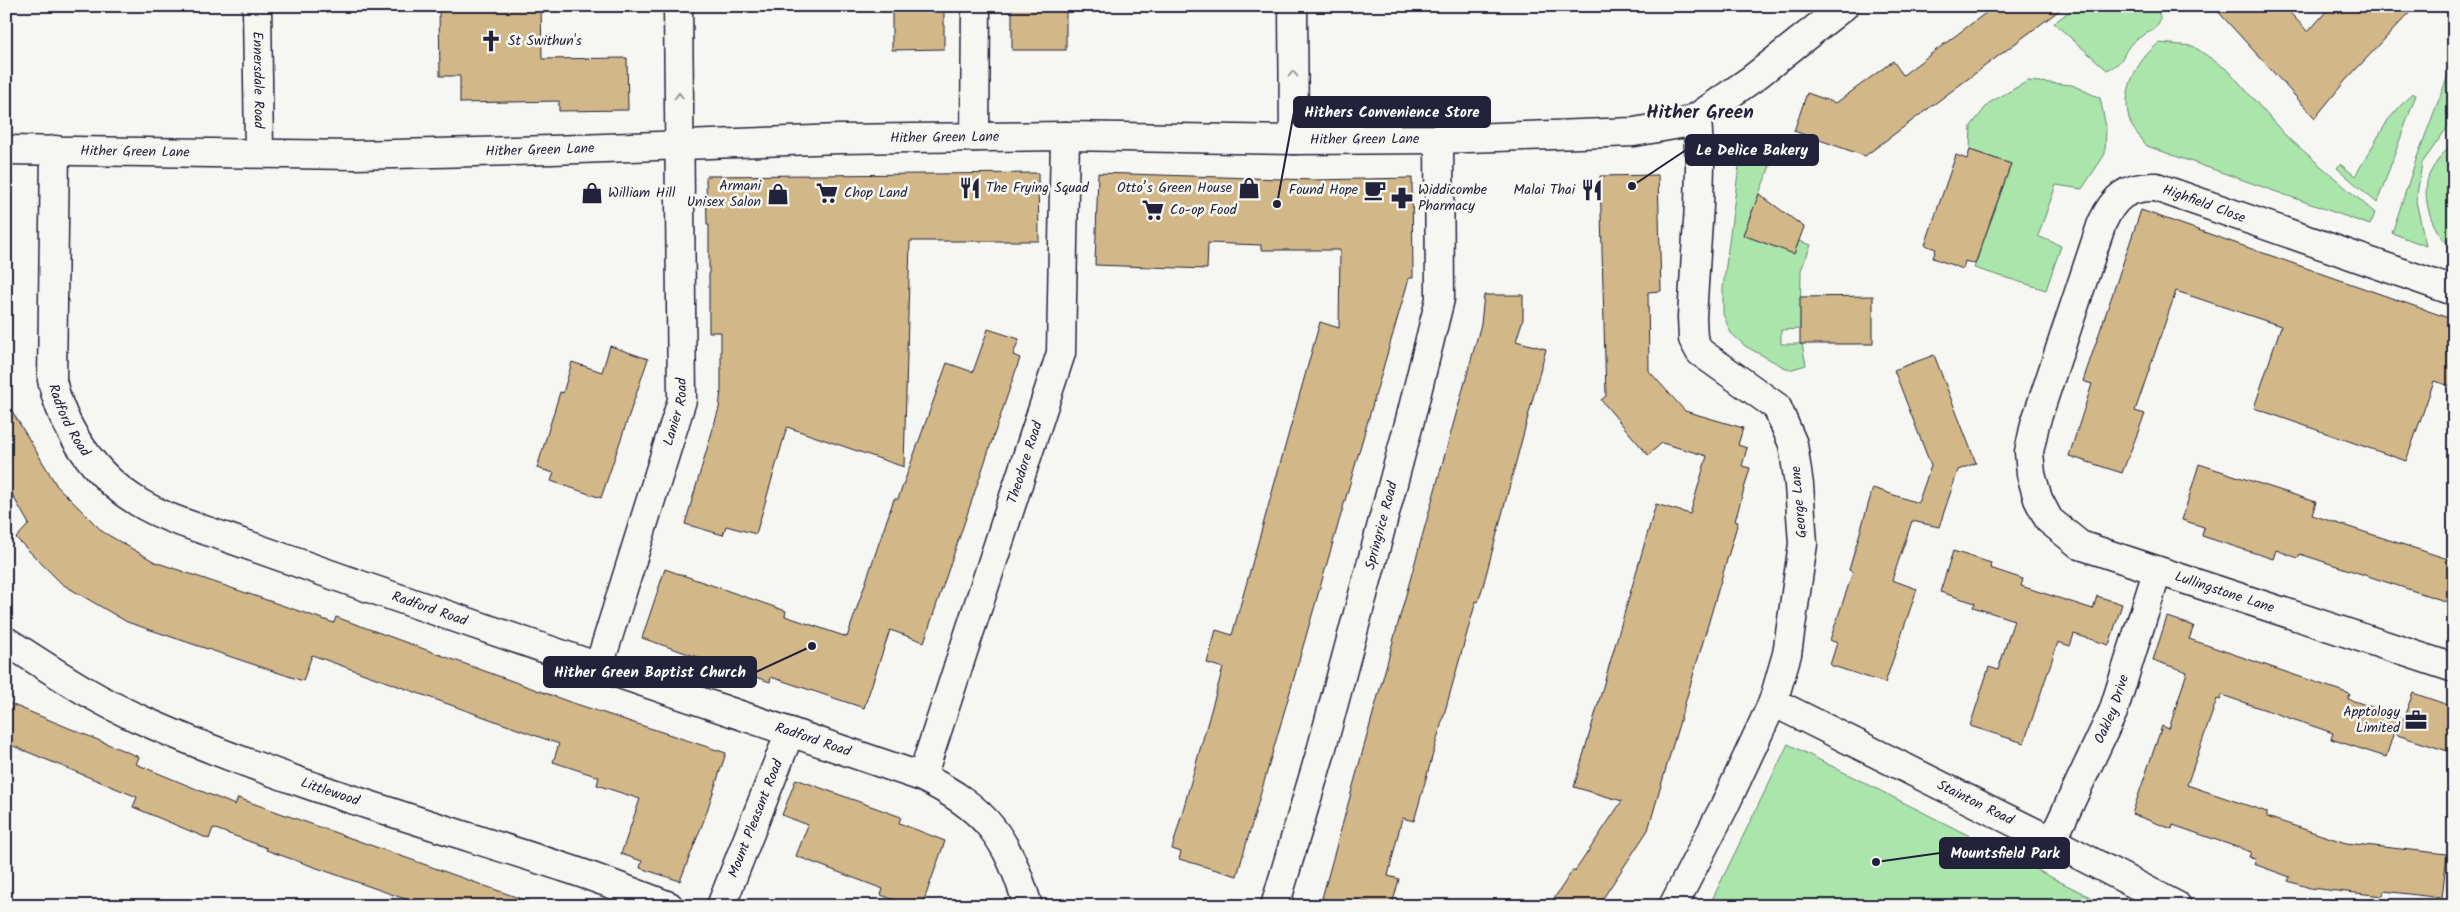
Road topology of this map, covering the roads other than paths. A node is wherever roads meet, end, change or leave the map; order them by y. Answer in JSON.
{"nodes":[{"id":1,"x":257,"y":6,"type":"edge"},
{"id":2,"x":678,"y":6,"type":"edge"},
{"id":3,"x":976,"y":6,"type":"edge"},
{"id":4,"x":1293,"y":6,"type":"edge"},
{"id":5,"x":1844,"y":6,"type":"edge"},
{"id":6,"x":1696,"y":117,"type":"junction"},
{"id":7,"x":1065,"y":136,"type":"junction"},
{"id":8,"x":975,"y":138,"type":"junction"},
{"id":9,"x":1439,"y":139,"type":"junction"},
{"id":10,"x":1294,"y":140,"type":"junction"},
{"id":11,"x":679,"y":145,"type":"junction"},
{"id":12,"x":6,"y":150,"type":"edge"},
{"id":13,"x":55,"y":150,"type":"junction"},
{"id":14,"x":259,"y":153,"type":"junction"},
{"id":15,"x":2454,"y":290,"type":"edge"},
{"id":16,"x":2030,"y":474,"type":"joint"},
{"id":17,"x":2157,"y":572,"type":"junction"},
{"id":18,"x":6,"y":641,"type":"edge"},
{"id":19,"x":599,"y":666,"type":"junction"},
{"id":20,"x":2454,"y":668,"type":"edge"},
{"id":21,"x":1773,"y":702,"type":"junction"},
{"id":22,"x":790,"y":732,"type":"junction"},
{"id":23,"x":922,"y":777,"type":"junction"},
{"id":24,"x":2052,"y":841,"type":"junction"},
{"id":25,"x":669,"y":906,"type":"edge"},
{"id":26,"x":721,"y":906,"type":"edge"},
{"id":27,"x":1028,"y":906,"type":"edge"},
{"id":28,"x":1275,"y":906,"type":"edge"},
{"id":29,"x":1674,"y":906,"type":"edge"},
{"id":30,"x":2177,"y":906,"type":"edge"}],
"edges":[{"from":1,"to":14,"type":"street","name":"Ennersdale Road"},
{"from":11,"to":2,"type":"street","name":"Lanier Road","one_way":true},
{"from":3,"to":8,"type":"street"},
{"from":10,"to":4,"type":"street","one_way":true},
{"from":5,"to":6,"type":"street","name":"Hither Green Lane"},
{"from":6,"to":9,"type":"street","name":"Hither Green Lane"},
{"from":6,"to":21,"type":"street","name":"George Lane"},
{"from":7,"to":8,"type":"street","name":"Hither Green Lane"},
{"from":7,"to":10,"type":"street","name":"Hither Green Lane"},
{"from":7,"to":23,"type":"street","name":"Theodore Road"},
{"from":8,"to":11,"type":"street","name":"Hither Green Lane"},
{"from":9,"to":10,"type":"street","name":"Hither Green Lane"},
{"from":9,"to":28,"type":"street","name":"Springrice Road"},
{"from":11,"to":14,"type":"street","name":"Hither Green Lane"},
{"from":11,"to":19,"type":"street","name":"Lanier Road"},
{"from":12,"to":13,"type":"street","name":"Hither Green Lane"},
{"from":13,"to":14,"type":"street","name":"Hither Green Lane"},
{"from":13,"to":19,"type":"street","name":"Radford Road"},
{"from":15,"to":16,"type":"street","name":"Highfield Close"},
{"from":16,"to":17,"type":"street","name":"Lullingstone Lane"},
{"from":17,"to":20,"type":"street","name":"Lullingstone Lane"},
{"from":17,"to":24,"type":"street","name":"Oakley Drive"},
{"from":18,"to":25,"type":"street","name":"Littlewood"},
{"from":19,"to":22,"type":"street","name":"Radford Road"},
{"from":21,"to":24,"type":"street","name":"Stainton Road"},
{"from":21,"to":29,"type":"street","name":"George Lane"},
{"from":22,"to":23,"type":"street","name":"Radford Road"},
{"from":22,"to":26,"type":"street","name":"Mount Pleasant Road"},
{"from":23,"to":27,"type":"street","name":"Radford Road"},
{"from":24,"to":30,"type":"street","name":"Stainton Road"}]}
